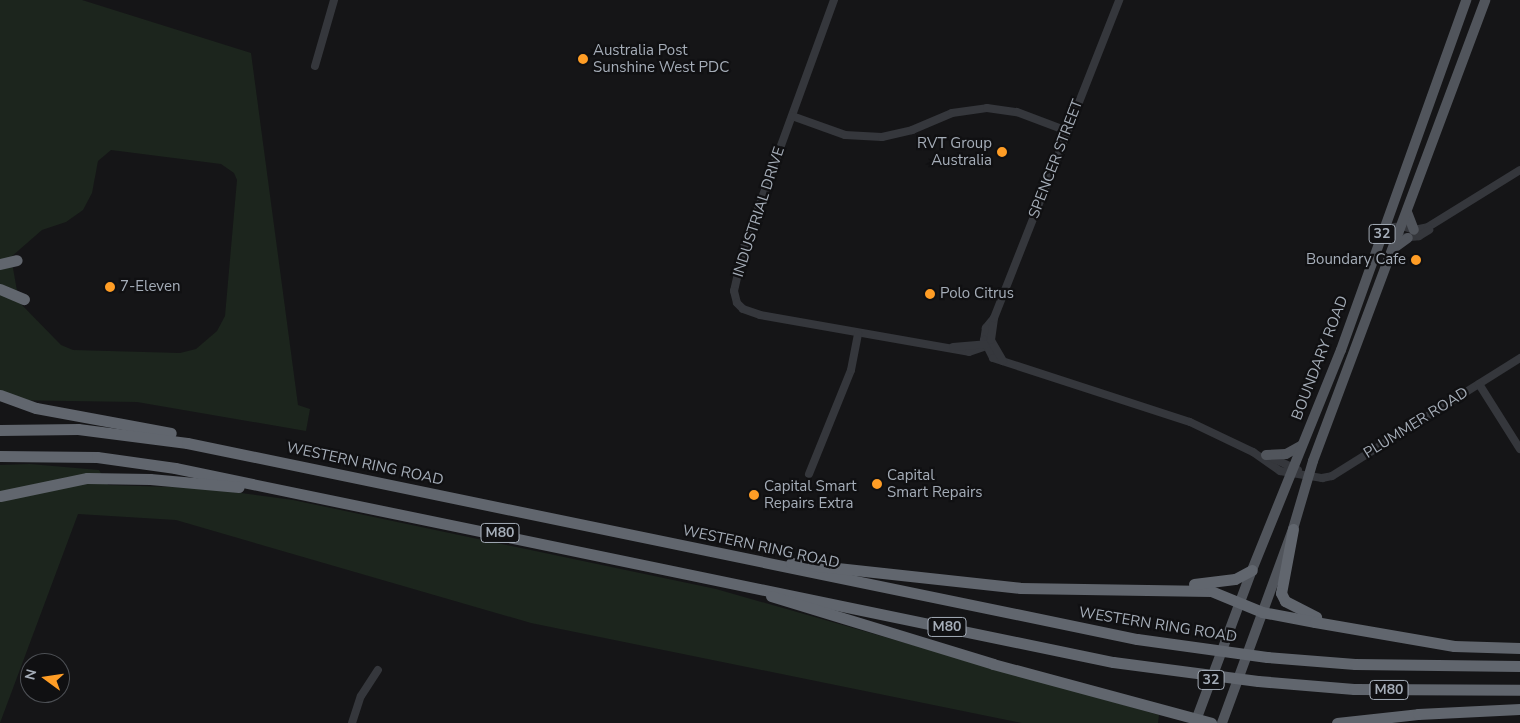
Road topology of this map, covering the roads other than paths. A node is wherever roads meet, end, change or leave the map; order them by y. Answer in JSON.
{"nodes":[{"id":1,"x":334,"y":0,"type":"edge"},
{"id":2,"x":834,"y":0,"type":"edge"},
{"id":3,"x":1119,"y":0,"type":"edge"},
{"id":4,"x":1466,"y":0,"type":"edge"},
{"id":5,"x":1485,"y":0,"type":"edge"},
{"id":6,"x":315,"y":66,"type":"dead end"},
{"id":7,"x":792,"y":116,"type":"junction"},
{"id":8,"x":1066,"y":131,"type":"junction"},
{"id":9,"x":1520,"y":170,"type":"edge"},
{"id":10,"x":1407,"y":211,"type":"junction"},
{"id":11,"x":1402,"y":226,"type":"junction"},
{"id":12,"x":1384,"y":228,"type":"junction"},
{"id":13,"x":1403,"y":238,"type":"junction"},
{"id":14,"x":17,"y":260,"type":"dead end"},
{"id":15,"x":0,"y":264,"type":"edge"},
{"id":16,"x":0,"y":289,"type":"edge"},
{"id":17,"x":24,"y":299,"type":"dead end"},
{"id":18,"x":858,"y":334,"type":"junction"},
{"id":19,"x":987,"y":345,"type":"junction"},
{"id":20,"x":1520,"y":358,"type":"edge"},
{"id":21,"x":1479,"y":384,"type":"junction"},
{"id":22,"x":0,"y":395,"type":"edge"},
{"id":23,"x":0,"y":430,"type":"edge"},
{"id":24,"x":1303,"y":444,"type":"junction"},
{"id":25,"x":1520,"y":449,"type":"edge"},
{"id":26,"x":1253,"y":452,"type":"junction"},
{"id":27,"x":1266,"y":455,"type":"junction"},
{"id":28,"x":0,"y":456,"type":"edge"},
{"id":29,"x":1292,"y":470,"type":"junction"},
{"id":30,"x":340,"y":474,"type":"junction"},
{"id":31,"x":809,"y":474,"type":"dead end"},
{"id":32,"x":1309,"y":476,"type":"junction"},
{"id":33,"x":301,"y":493,"type":"junction"},
{"id":34,"x":0,"y":496,"type":"edge"},
{"id":35,"x":1293,"y":529,"type":"junction"},
{"id":36,"x":750,"y":560,"type":"junction"},
{"id":37,"x":1252,"y":570,"type":"junction"},
{"id":38,"x":700,"y":574,"type":"junction"},
{"id":39,"x":1112,"y":589,"type":"junction"},
{"id":40,"x":1239,"y":603,"type":"junction"},
{"id":41,"x":1262,"y":612,"type":"junction"},
{"id":42,"x":1334,"y":624,"type":"junction"},
{"id":43,"x":1520,"y":648,"type":"edge"},
{"id":44,"x":1520,"y":666,"type":"edge"},
{"id":45,"x":378,"y":670,"type":"dead end"},
{"id":46,"x":1520,"y":690,"type":"edge"},
{"id":47,"x":1520,"y":709,"type":"edge"},
{"id":48,"x":1173,"y":711,"type":"junction"},
{"id":49,"x":1196,"y":721,"type":"edge"},
{"id":50,"x":352,"y":723,"type":"edge"},
{"id":51,"x":1176,"y":723,"type":"edge"},
{"id":52,"x":1211,"y":723,"type":"edge"},
{"id":53,"x":1222,"y":723,"type":"edge"},
{"id":54,"x":1337,"y":723,"type":"edge"}],
"edges":[{"from":1,"to":6,"type":"street"},
{"from":2,"to":7,"type":"street","name":"INDUSTRIAL DRIVE"},
{"from":3,"to":8,"type":"street","name":"SPENCER STREET"},
{"from":4,"to":12,"type":"main road","name":"BOUNDARY ROAD","number":"32"},
{"from":5,"to":10,"type":"main road","name":"BOUNDARY ROAD","number":"32"},
{"from":7,"to":8,"type":"street"},
{"from":7,"to":18,"type":"street","name":"INDUSTRIAL DRIVE"},
{"from":8,"to":19,"type":"street","name":"SPENCER STREET"},
{"from":9,"to":13,"type":"street"},
{"from":10,"to":11,"type":"main road","name":"BOUNDARY ROAD","number":"32"},
{"from":10,"to":13,"type":"main road"},
{"from":11,"to":12,"type":"street"},
{"from":11,"to":13,"type":"main road","name":"BOUNDARY ROAD","number":"32"},
{"from":12,"to":13,"type":"street"},
{"from":12,"to":24,"type":"main road","name":"BOUNDARY ROAD","number":"32"},
{"from":13,"to":32,"type":"main road","name":"BOUNDARY ROAD","number":"32"},
{"from":14,"to":15,"type":"highway"},
{"from":16,"to":17,"type":"highway"},
{"from":18,"to":19,"type":"street","name":"INDUSTRIAL DRIVE"},
{"from":18,"to":31,"type":"street"},
{"from":19,"to":26,"type":"street"},
{"from":20,"to":21,"type":"street","name":"PLUMMER ROAD"},
{"from":21,"to":25,"type":"street"},
{"from":21,"to":32,"type":"street","name":"PLUMMER ROAD"},
{"from":22,"to":30,"type":"highway"},
{"from":23,"to":30,"type":"highway","name":"WESTERN RING ROAD","number":"M80"},
{"from":24,"to":27,"type":"main road"},
{"from":24,"to":29,"type":"main road","name":"BOUNDARY ROAD","number":"32"},
{"from":26,"to":27,"type":"street"},
{"from":26,"to":29,"type":"street"},
{"from":27,"to":29,"type":"street"},
{"from":28,"to":33,"type":"highway","number":"M80"},
{"from":29,"to":32,"type":"street"},
{"from":29,"to":37,"type":"main road","name":"BOUNDARY ROAD","number":"32"},
{"from":30,"to":36,"type":"highway","name":"WESTERN RING ROAD","number":"M80"},
{"from":32,"to":35,"type":"main road","name":"BOUNDARY ROAD","number":"32"},
{"from":33,"to":34,"type":"highway"},
{"from":33,"to":38,"type":"highway","number":"M80"},
{"from":35,"to":41,"type":"main road","name":"BOUNDARY ROAD","number":"32"},
{"from":35,"to":42,"type":"highway"},
{"from":36,"to":39,"type":"highway"},
{"from":36,"to":44,"type":"highway","name":"WESTERN RING ROAD","number":"M80"},
{"from":37,"to":39,"type":"highway"},
{"from":37,"to":40,"type":"main road","name":"BOUNDARY ROAD","number":"32"},
{"from":38,"to":46,"type":"highway","number":"M80"},
{"from":38,"to":48,"type":"highway"},
{"from":39,"to":40,"type":"highway"},
{"from":40,"to":41,"type":"highway"},
{"from":40,"to":49,"type":"main road","name":"BOUNDARY ROAD","number":"32"},
{"from":41,"to":42,"type":"highway"},
{"from":41,"to":53,"type":"main road","name":"BOUNDARY ROAD","number":"32"},
{"from":42,"to":43,"type":"highway"},
{"from":45,"to":50,"type":"street"},
{"from":47,"to":54,"type":"highway"},
{"from":48,"to":49,"type":"highway"},
{"from":48,"to":51,"type":"highway"},
{"from":49,"to":52,"type":"highway"}]}
